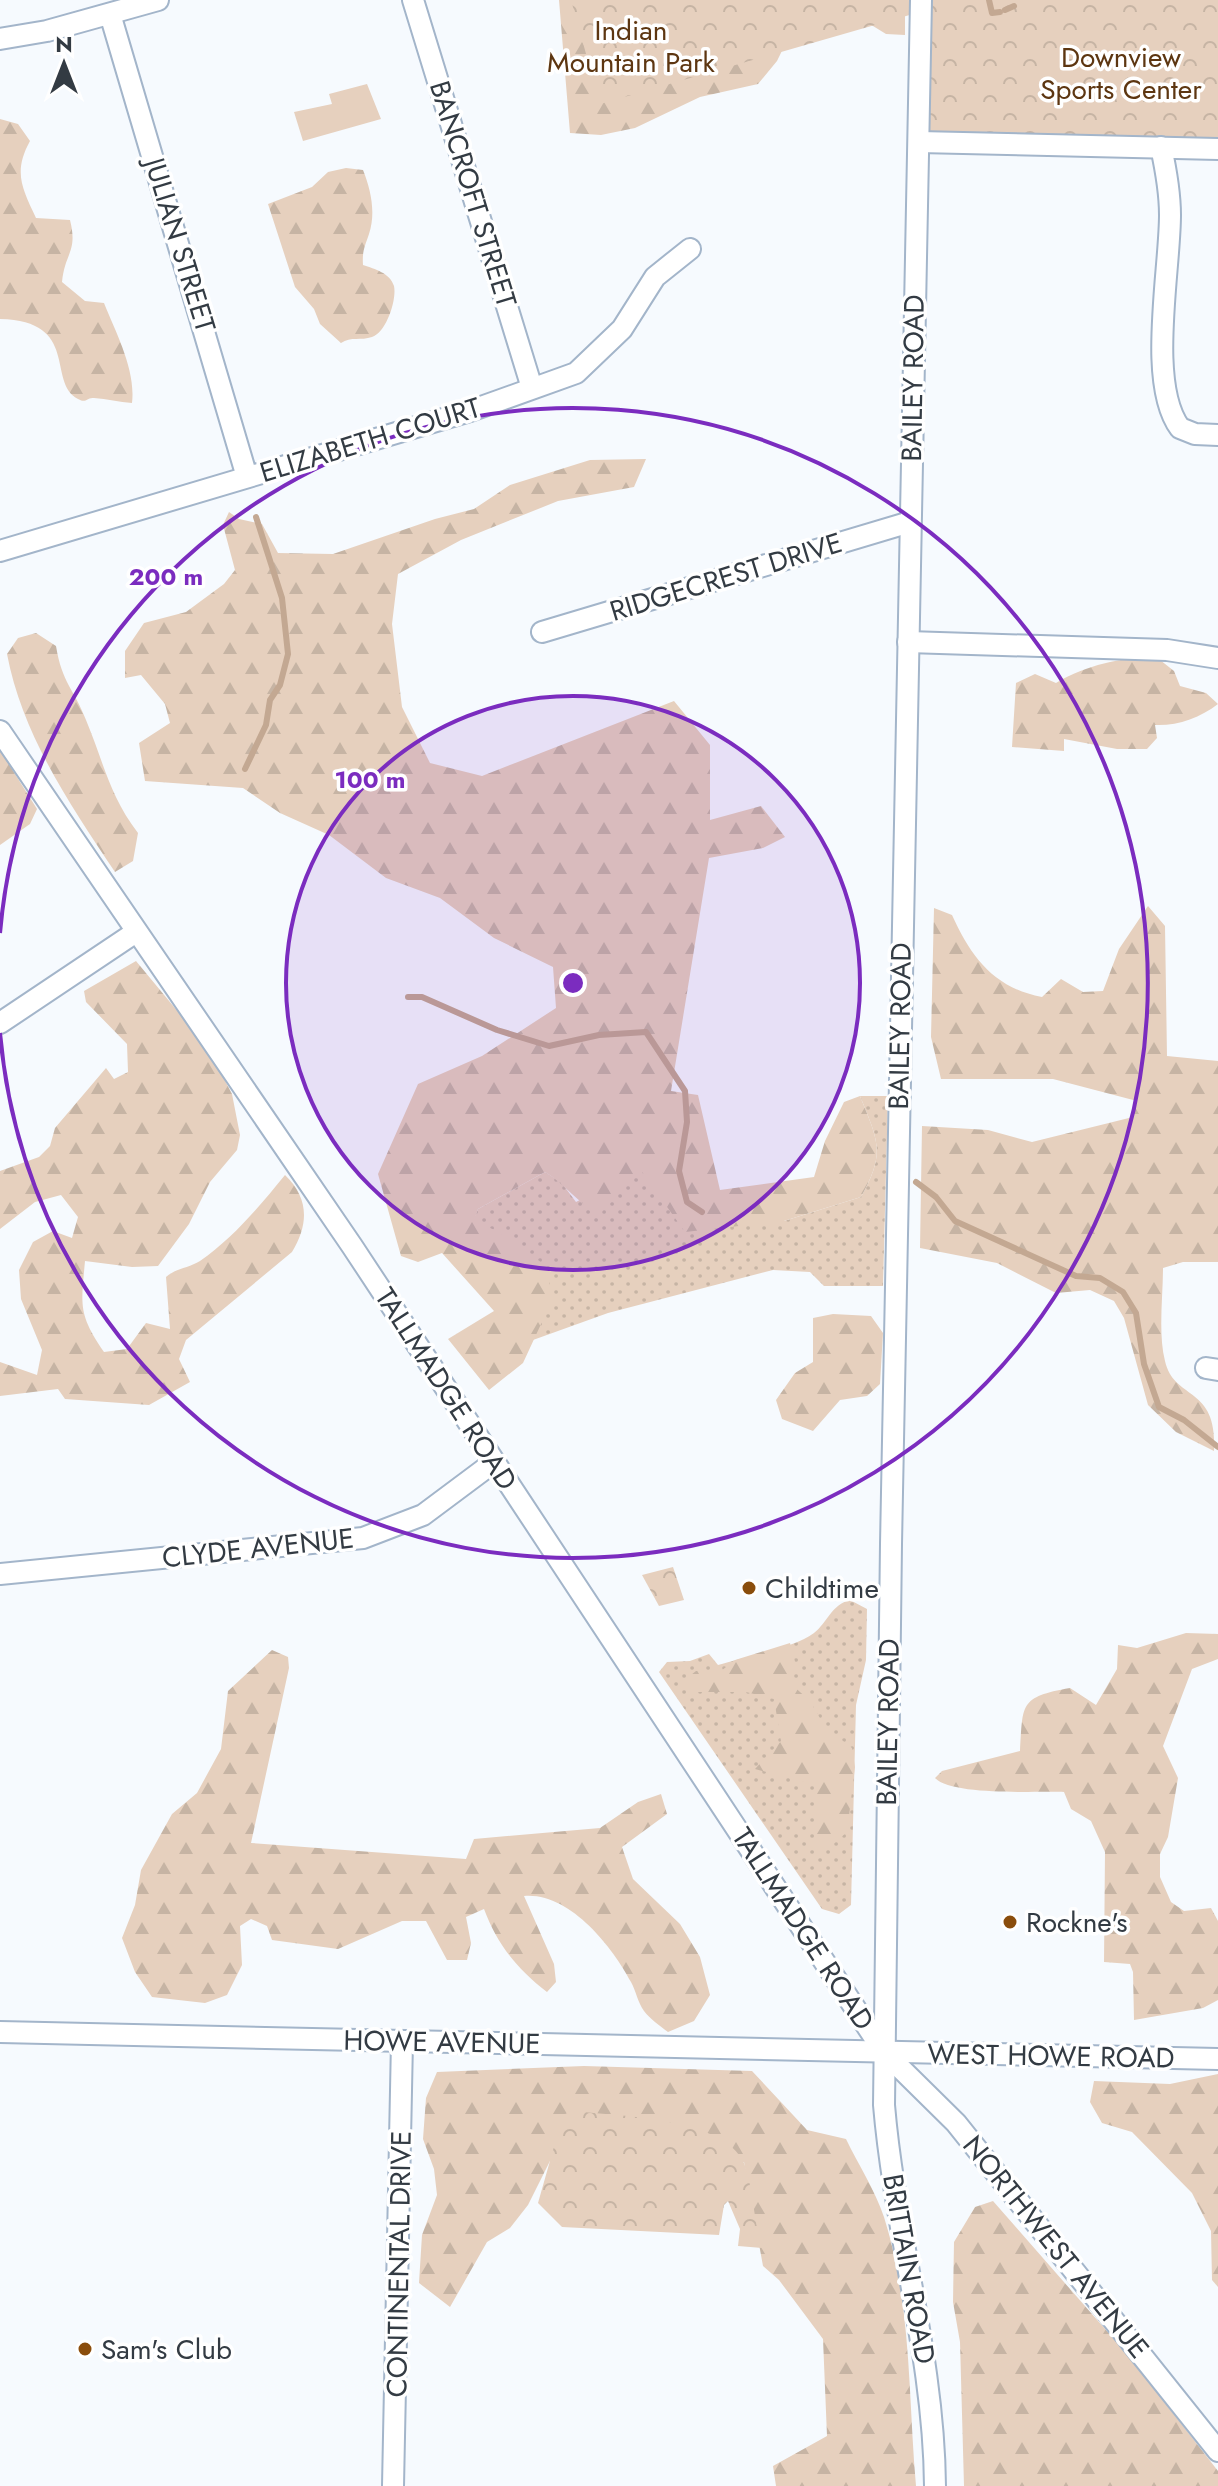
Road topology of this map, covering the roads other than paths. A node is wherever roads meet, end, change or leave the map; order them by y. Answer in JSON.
{"nodes":[{"id":1,"x":158,"y":0,"type":"edge"},
{"id":2,"x":413,"y":0,"type":"edge"},
{"id":3,"x":921,"y":0,"type":"edge"},
{"id":4,"x":110,"y":14,"type":"junction"},
{"id":5,"x":0,"y":39,"type":"edge"},
{"id":6,"x":919,"y":142,"type":"junction"},
{"id":7,"x":1161,"y":147,"type":"junction"},
{"id":8,"x":1218,"y":149,"type":"edge"},
{"id":9,"x":690,"y":249,"type":"dead end"},
{"id":10,"x":532,"y":388,"type":"junction"},
{"id":11,"x":1218,"y":435,"type":"edge"},
{"id":12,"x":247,"y":477,"type":"junction"},
{"id":13,"x":910,"y":522,"type":"junction"},
{"id":14,"x":0,"y":551,"type":"edge"},
{"id":15,"x":542,"y":632,"type":"dead end"},
{"id":16,"x":908,"y":642,"type":"junction"},
{"id":17,"x":1218,"y":658,"type":"edge"},
{"id":18,"x":0,"y":731,"type":"edge"},
{"id":19,"x":136,"y":932,"type":"junction"},
{"id":20,"x":0,"y":1023,"type":"edge"},
{"id":21,"x":494,"y":1462,"type":"junction"},
{"id":22,"x":0,"y":1574,"type":"edge"},
{"id":23,"x":0,"y":2032,"type":"edge"},
{"id":24,"x":402,"y":2041,"type":"junction"},
{"id":25,"x":884,"y":2052,"type":"junction"},
{"id":26,"x":1218,"y":2059,"type":"edge"},
{"id":27,"x":1218,"y":2451,"type":"edge"},
{"id":28,"x":393,"y":2486,"type":"edge"},
{"id":29,"x":935,"y":2486,"type":"edge"}],
"edges":[{"from":1,"to":4,"type":"street"},
{"from":2,"to":10,"type":"street","name":"BANCROFT STREET"},
{"from":3,"to":6,"type":"street","name":"BAILEY ROAD"},
{"from":4,"to":5,"type":"street"},
{"from":4,"to":12,"type":"street","name":"JULIAN STREET"},
{"from":6,"to":7,"type":"street"},
{"from":6,"to":13,"type":"street","name":"BAILEY ROAD"},
{"from":7,"to":8,"type":"street"},
{"from":7,"to":11,"type":"street"},
{"from":9,"to":10,"type":"street","name":"ELIZABETH COURT"},
{"from":10,"to":12,"type":"street","name":"ELIZABETH COURT"},
{"from":12,"to":14,"type":"street","name":"ELIZABETH COURT"},
{"from":13,"to":15,"type":"street","name":"RIDGECREST DRIVE"},
{"from":13,"to":16,"type":"street","name":"BAILEY ROAD"},
{"from":16,"to":17,"type":"street"},
{"from":16,"to":25,"type":"street","name":"BAILEY ROAD"},
{"from":18,"to":19,"type":"street","name":"TALLMADGE ROAD"},
{"from":19,"to":20,"type":"street"},
{"from":19,"to":21,"type":"street","name":"TALLMADGE ROAD"},
{"from":21,"to":22,"type":"street","name":"CLYDE AVENUE"},
{"from":21,"to":25,"type":"street","name":"TALLMADGE ROAD"},
{"from":23,"to":24,"type":"street","name":"HOWE AVENUE"},
{"from":24,"to":25,"type":"street","name":"HOWE AVENUE"},
{"from":24,"to":28,"type":"street","name":"CONTINENTAL DRIVE"},
{"from":25,"to":26,"type":"street","name":"WEST HOWE ROAD"},
{"from":25,"to":27,"type":"street","name":"NORTHWEST AVENUE"},
{"from":25,"to":29,"type":"street","name":"BRITTAIN ROAD"}]}
